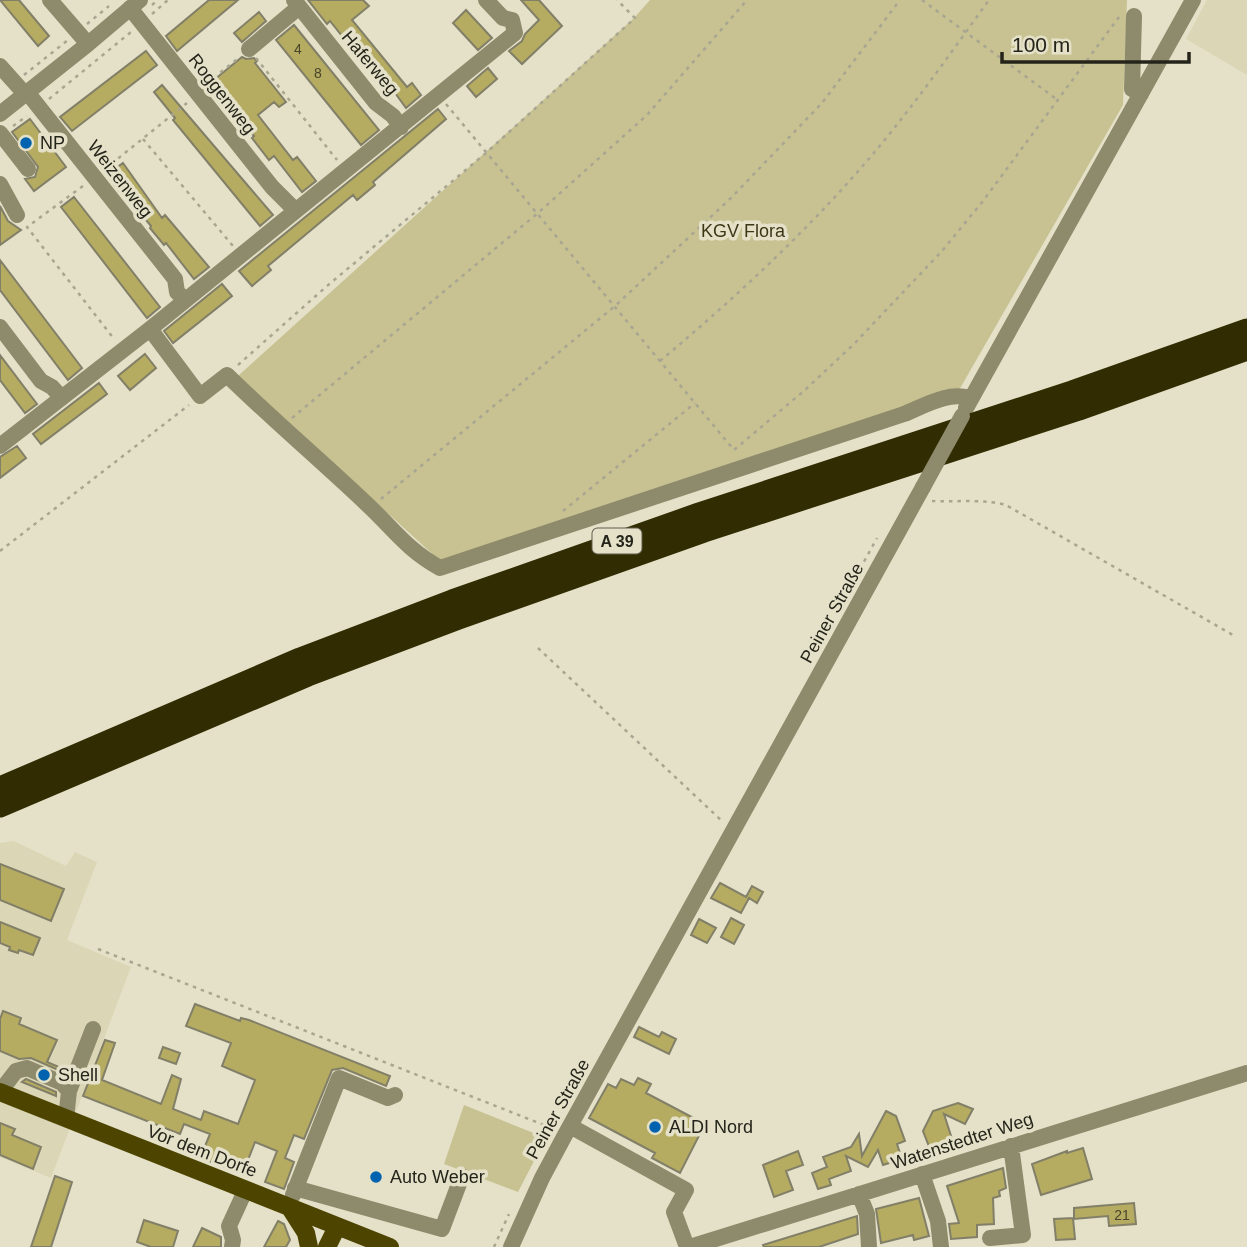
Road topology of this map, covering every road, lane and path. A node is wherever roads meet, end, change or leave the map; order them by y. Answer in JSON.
{"nodes":[{"id":1,"x":50,"y":0,"type":"edge"},
{"id":2,"x":168,"y":0,"type":"edge"},
{"id":3,"x":486,"y":0,"type":"edge"},
{"id":4,"x":617,"y":0,"type":"edge"},
{"id":5,"x":739,"y":0,"type":"edge"},
{"id":6,"x":747,"y":0,"type":"edge"},
{"id":7,"x":900,"y":0,"type":"edge"},
{"id":8,"x":922,"y":0,"type":"edge"},
{"id":9,"x":989,"y":0,"type":"edge"},
{"id":10,"x":1193,"y":0,"type":"edge"},
{"id":11,"x":129,"y":3,"type":"edge"},
{"id":12,"x":296,"y":3,"type":"edge"},
{"id":13,"x":744,"y":4,"type":"junction"},
{"id":14,"x":1134,"y":16,"type":"joint"},
{"id":15,"x":142,"y":23,"type":"junction"},
{"id":16,"x":966,"y":32,"type":"junction"},
{"id":17,"x":83,"y":38,"type":"junction"},
{"id":18,"x":249,"y":49,"type":"junction"},
{"id":19,"x":0,"y":66,"type":"edge"},
{"id":20,"x":22,"y":89,"type":"junction"},
{"id":21,"x":197,"y":93,"type":"junction"},
{"id":22,"x":1141,"y":94,"type":"junction"},
{"id":23,"x":440,"y":96,"type":"junction"},
{"id":24,"x":1059,"y":101,"type":"junction"},
{"id":25,"x":39,"y":107,"type":"junction"},
{"id":26,"x":0,"y":114,"type":"edge"},
{"id":27,"x":397,"y":121,"type":"junction"},
{"id":28,"x":1,"y":134,"type":"edge"},
{"id":29,"x":143,"y":139,"type":"junction"},
{"id":30,"x":486,"y":153,"type":"junction"},
{"id":31,"x":28,"y":169,"type":"dead end"},
{"id":32,"x":346,"y":172,"type":"junction"},
{"id":33,"x":94,"y":177,"type":"junction"},
{"id":34,"x":0,"y":184,"type":"edge"},
{"id":35,"x":291,"y":205,"type":"junction"},
{"id":36,"x":538,"y":213,"type":"junction"},
{"id":37,"x":17,"y":215,"type":"dead end"},
{"id":38,"x":240,"y":255,"type":"junction"},
{"id":39,"x":181,"y":296,"type":"junction"},
{"id":40,"x":615,"y":306,"type":"junction"},
{"id":41,"x":0,"y":327,"type":"edge"},
{"id":42,"x":150,"y":329,"type":"junction"},
{"id":43,"x":1247,"y":329,"type":"edge"},
{"id":44,"x":123,"y":350,"type":"junction"},
{"id":45,"x":1247,"y":350,"type":"edge"},
{"id":46,"x":660,"y":361,"type":"junction"},
{"id":47,"x":228,"y":374,"type":"junction"},
{"id":48,"x":57,"y":392,"type":"junction"},
{"id":49,"x":200,"y":396,"type":"junction"},
{"id":50,"x":971,"y":399,"type":"junction"},
{"id":51,"x":695,"y":403,"type":"junction"},
{"id":52,"x":281,"y":427,"type":"junction"},
{"id":53,"x":0,"y":446,"type":"edge"},
{"id":54,"x":920,"y":494,"type":"junction"},
{"id":55,"x":372,"y":509,"type":"junction"},
{"id":56,"x":551,"y":531,"type":"junction"},
{"id":57,"x":0,"y":551,"type":"edge"},
{"id":58,"x":1233,"y":635,"type":"dead end"},
{"id":59,"x":538,"y":648,"type":"dead end"},
{"id":60,"x":0,"y":787,"type":"edge"},
{"id":61,"x":0,"y":807,"type":"edge"},
{"id":62,"x":733,"y":832,"type":"junction"},
{"id":63,"x":98,"y":949,"type":"dead end"},
{"id":64,"x":93,"y":1029,"type":"dead end"},
{"id":65,"x":1247,"y":1073,"type":"edge"},
{"id":66,"x":69,"y":1091,"type":"junction"},
{"id":67,"x":394,"y":1095,"type":"dead end"},
{"id":68,"x":2,"y":1096,"type":"edge"},
{"id":69,"x":66,"y":1119,"type":"junction"},
{"id":70,"x":568,"y":1130,"type":"junction"},
{"id":71,"x":1011,"y":1146,"type":"junction"},
{"id":72,"x":922,"y":1174,"type":"junction"},
{"id":73,"x":462,"y":1176,"type":"dead end"},
{"id":74,"x":295,"y":1188,"type":"junction"},
{"id":75,"x":245,"y":1191,"type":"junction"},
{"id":76,"x":859,"y":1194,"type":"junction"},
{"id":77,"x":290,"y":1208,"type":"junction"},
{"id":78,"x":337,"y":1227,"type":"junction"},
{"id":79,"x":990,"y":1238,"type":"dead end"},
{"id":80,"x":232,"y":1247,"type":"edge"},
{"id":81,"x":309,"y":1247,"type":"edge"},
{"id":82,"x":327,"y":1247,"type":"edge"},
{"id":83,"x":386,"y":1247,"type":"edge"},
{"id":84,"x":511,"y":1247,"type":"edge"},
{"id":85,"x":688,"y":1247,"type":"edge"},
{"id":86,"x":869,"y":1247,"type":"edge"},
{"id":87,"x":942,"y":1247,"type":"edge"}],
"edges":[{"from":1,"to":17,"type":"street"},
{"from":2,"to":15,"type":"path"},
{"from":3,"to":23,"type":"street"},
{"from":4,"to":30,"type":"path"},
{"from":5,"to":13,"type":"path"},
{"from":6,"to":13,"type":"path"},
{"from":7,"to":40,"type":"path"},
{"from":8,"to":16,"type":"path"},
{"from":9,"to":16,"type":"path"},
{"from":10,"to":22,"type":"street","name":"Peiner Straße"},
{"from":11,"to":15,"type":"street","name":"Roggenweg"},
{"from":11,"to":17,"type":"street"},
{"from":11,"to":17,"type":"path"},
{"from":12,"to":18,"type":"street"},
{"from":12,"to":27,"type":"street","name":"Haferweg"},
{"from":13,"to":36,"type":"path"},
{"from":14,"to":22,"type":"street"},
{"from":14,"to":24,"type":"path"},
{"from":15,"to":21,"type":"street","name":"Roggenweg"},
{"from":15,"to":25,"type":"path"},
{"from":16,"to":24,"type":"path"},
{"from":16,"to":46,"type":"path"},
{"from":17,"to":20,"type":"street"},
{"from":17,"to":20,"type":"path"},
{"from":18,"to":21,"type":"path"},
{"from":18,"to":32,"type":"path"},
{"from":19,"to":20,"type":"street","name":"Weizenweg"},
{"from":20,"to":25,"type":"street","name":"Weizenweg"},
{"from":20,"to":26,"type":"street"},
{"from":21,"to":29,"type":"path"},
{"from":21,"to":35,"type":"street","name":"Roggenweg"},
{"from":22,"to":50,"type":"street","name":"Peiner Straße"},
{"from":23,"to":27,"type":"street"},
{"from":23,"to":30,"type":"path"},
{"from":24,"to":51,"type":"path"},
{"from":25,"to":28,"type":"path"},
{"from":25,"to":33,"type":"street","name":"Weizenweg"},
{"from":27,"to":32,"type":"street"},
{"from":28,"to":31,"type":"street"},
{"from":29,"to":33,"type":"path"},
{"from":29,"to":38,"type":"path"},
{"from":30,"to":36,"type":"path"},
{"from":30,"to":47,"type":"path"},
{"from":32,"to":35,"type":"street"},
{"from":33,"to":39,"type":"street","name":"Weizenweg"},
{"from":33,"to":44,"type":"path"},
{"from":34,"to":37,"type":"street"},
{"from":35,"to":38,"type":"street"},
{"from":36,"to":40,"type":"path"},
{"from":36,"to":52,"type":"path"},
{"from":38,"to":39,"type":"street"},
{"from":39,"to":42,"type":"street"},
{"from":40,"to":46,"type":"path"},
{"from":40,"to":55,"type":"path"},
{"from":41,"to":48,"type":"street"},
{"from":42,"to":44,"type":"street"},
{"from":42,"to":49,"type":"street"},
{"from":43,"to":60,"type":"highway","number":"A 39"},
{"from":44,"to":48,"type":"street"},
{"from":45,"to":61,"type":"highway","number":"A 39"},
{"from":46,"to":51,"type":"path"},
{"from":47,"to":49,"type":"street"},
{"from":47,"to":52,"type":"street"},
{"from":48,"to":53,"type":"street"},
{"from":49,"to":57,"type":"path"},
{"from":50,"to":54,"type":"street","name":"Peiner Straße","bridge":true},
{"from":50,"to":56,"type":"street"},
{"from":51,"to":56,"type":"path"},
{"from":52,"to":55,"type":"street"},
{"from":54,"to":58,"type":"path"},
{"from":54,"to":62,"type":"street","name":"Peiner Straße"},
{"from":55,"to":56,"type":"street"},
{"from":59,"to":62,"type":"path"},
{"from":62,"to":70,"type":"street","name":"Peiner Straße"},
{"from":63,"to":70,"type":"path"},
{"from":64,"to":66,"type":"street"},
{"from":65,"to":71,"type":"street","name":"Watenstedter Weg"},
{"from":66,"to":68,"type":"street"},
{"from":66,"to":69,"type":"street"},
{"from":67,"to":74,"type":"street"},
{"from":68,"to":69,"type":"main road","name":"Vor dem Dorfe"},
{"from":69,"to":75,"type":"main road","name":"Vor dem Dorfe"},
{"from":70,"to":84,"type":"street","name":"Peiner Straße"},
{"from":70,"to":85,"type":"street"},
{"from":71,"to":72,"type":"street","name":"Watenstedter Weg"},
{"from":71,"to":79,"type":"street"},
{"from":72,"to":76,"type":"street","name":"Watenstedter Weg"},
{"from":72,"to":87,"type":"street"},
{"from":73,"to":74,"type":"street"},
{"from":74,"to":77,"type":"street"},
{"from":75,"to":77,"type":"main road","name":"Vor dem Dorfe"},
{"from":75,"to":80,"type":"street"},
{"from":76,"to":85,"type":"street","name":"Watenstedter Weg"},
{"from":76,"to":86,"type":"street"},
{"from":77,"to":78,"type":"main road","name":"Vor dem Dorfe"},
{"from":77,"to":81,"type":"main road"},
{"from":78,"to":82,"type":"main road"},
{"from":78,"to":83,"type":"main road","name":"Vor dem Dorfe"}]}
